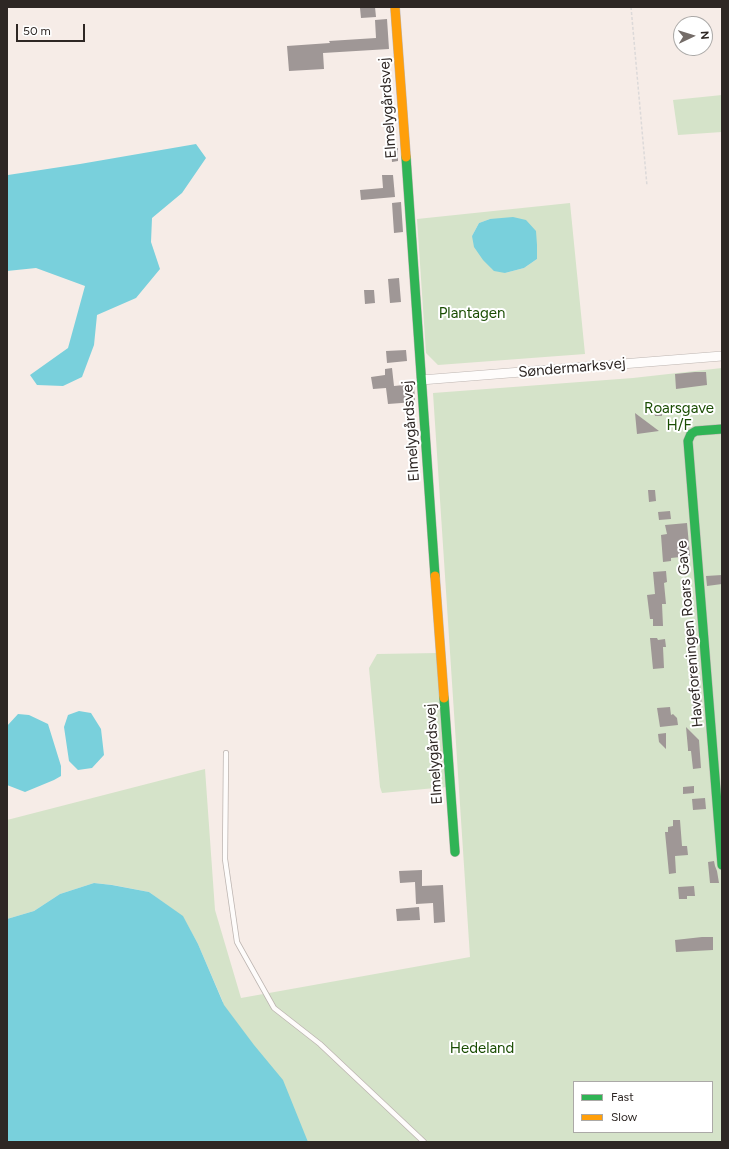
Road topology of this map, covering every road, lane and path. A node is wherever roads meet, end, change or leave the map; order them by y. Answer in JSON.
{"nodes":[{"id":1,"x":395,"y":7,"type":"edge"},
{"id":2,"x":631,"y":7,"type":"edge"},
{"id":3,"x":647,"y":186,"type":"dead end"},
{"id":4,"x":722,"y":356,"type":"edge"},
{"id":5,"x":421,"y":380,"type":"junction"},
{"id":6,"x":722,"y":429,"type":"edge"},
{"id":7,"x":226,"y":753,"type":"dead end"},
{"id":8,"x":455,"y":852,"type":"dead end"},
{"id":9,"x":722,"y":865,"type":"edge"},
{"id":10,"x":424,"y":1142,"type":"edge"}],
"edges":[{"from":1,"to":5,"type":"street","name":"Elmelygårdsvej"},
{"from":2,"to":3,"type":"path"},
{"from":4,"to":5,"type":"street","name":"Søndermarksvej"},
{"from":5,"to":8,"type":"street","name":"Elmelygårdsvej"},
{"from":6,"to":9,"type":"street","name":"Haveforeningen Roars Gave"},
{"from":7,"to":10,"type":"lane"}]}
